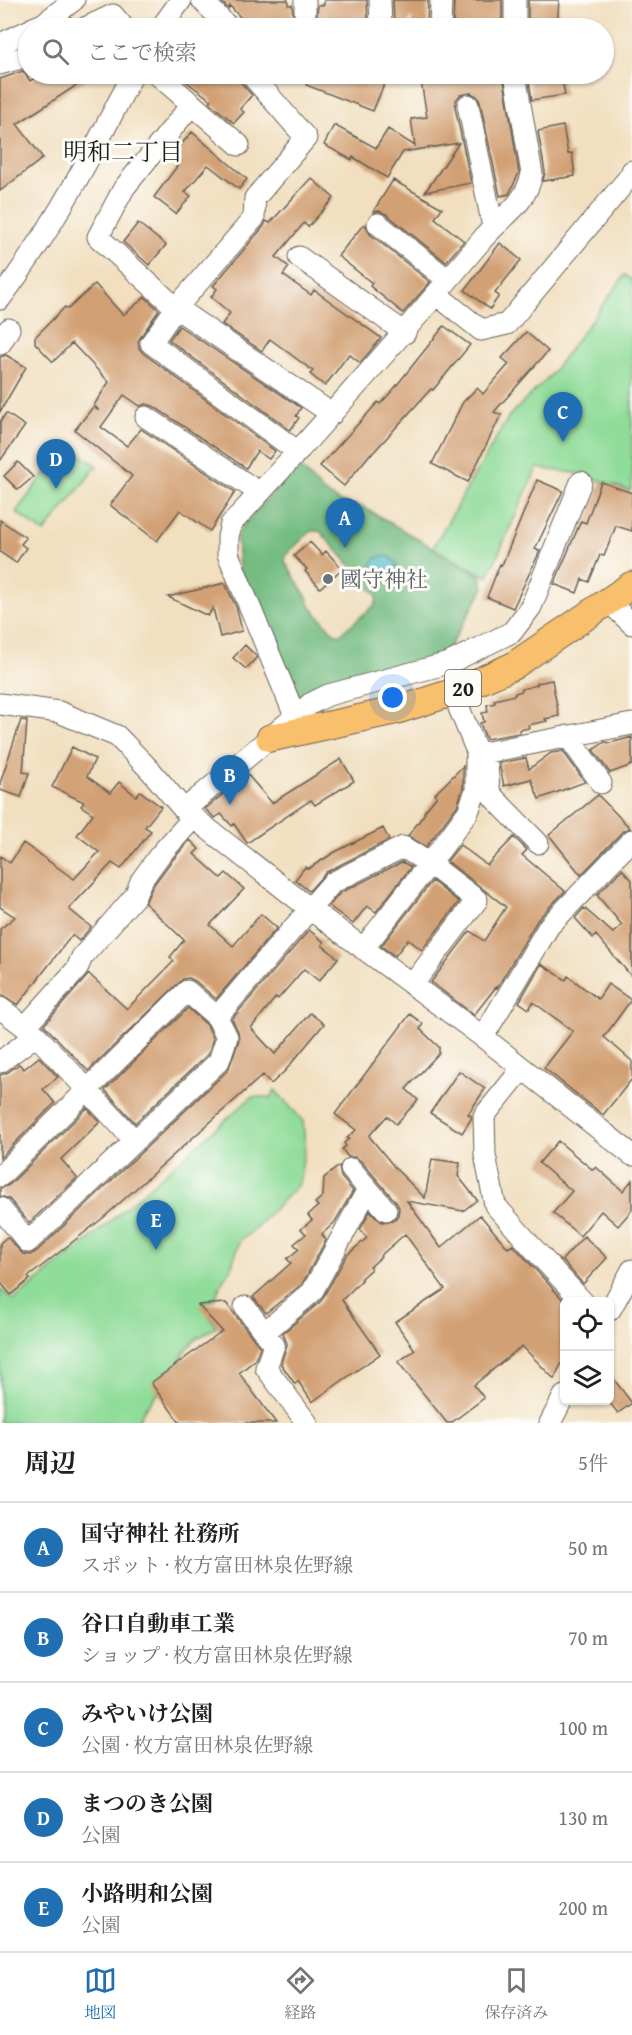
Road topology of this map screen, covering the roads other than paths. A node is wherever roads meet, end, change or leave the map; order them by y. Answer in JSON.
{"nodes":[{"id":1,"x":74,"y":0,"type":"edge"},
{"id":2,"x":181,"y":0,"type":"edge"},
{"id":3,"x":202,"y":0,"type":"edge"},
{"id":4,"x":380,"y":0,"type":"edge"},
{"id":5,"x":441,"y":0,"type":"edge"},
{"id":6,"x":515,"y":0,"type":"edge"},
{"id":7,"x":51,"y":18,"type":"edge"},
{"id":8,"x":168,"y":18,"type":"edge"},
{"id":9,"x":219,"y":18,"type":"edge"},
{"id":10,"x":381,"y":18,"type":"edge"},
{"id":11,"x":440,"y":18,"type":"edge"},
{"id":12,"x":514,"y":18,"type":"edge"},
{"id":13,"x":18,"y":36,"type":"edge"},
{"id":14,"x":0,"y":44,"type":"edge"},
{"id":15,"x":18,"y":59,"type":"edge"},
{"id":16,"x":0,"y":64,"type":"edge"},
{"id":17,"x":128,"y":84,"type":"edge"},
{"id":18,"x":169,"y":84,"type":"edge"},
{"id":19,"x":259,"y":84,"type":"edge"},
{"id":20,"x":517,"y":84,"type":"edge"},
{"id":21,"x":192,"y":104,"type":"junction"},
{"id":22,"x":468,"y":105,"type":"dead end"},
{"id":23,"x":239,"y":145,"type":"dead end"},
{"id":24,"x":632,"y":174,"type":"edge"},
{"id":25,"x":378,"y":224,"type":"dead end"},
{"id":26,"x":493,"y":227,"type":"junction"},
{"id":27,"x":299,"y":257,"type":"dead end"},
{"id":28,"x":442,"y":287,"type":"junction"},
{"id":29,"x":0,"y":299,"type":"edge"},
{"id":30,"x":176,"y":308,"type":"junction"},
{"id":31,"x":405,"y":333,"type":"junction"},
{"id":32,"x":332,"y":414,"type":"junction"},
{"id":33,"x":146,"y":417,"type":"dead end"},
{"id":34,"x":298,"y":452,"type":"junction"},
{"id":35,"x":581,"y":482,"type":"dead end"},
{"id":36,"x":260,"y":493,"type":"junction"},
{"id":37,"x":632,"y":585,"type":"edge"},
{"id":38,"x":608,"y":601,"type":"junction"},
{"id":39,"x":632,"y":624,"type":"edge"},
{"id":40,"x":0,"y":704,"type":"edge"},
{"id":41,"x":459,"y":708,"type":"dead end"},
{"id":42,"x":295,"y":717,"type":"junction"},
{"id":43,"x":632,"y":724,"type":"edge"},
{"id":44,"x":568,"y":736,"type":"junction"},
{"id":45,"x":270,"y":738,"type":"junction"},
{"id":46,"x":482,"y":753,"type":"junction"},
{"id":47,"x":601,"y":783,"type":"dead end"},
{"id":48,"x":188,"y":814,"type":"junction"},
{"id":49,"x":632,"y":840,"type":"edge"},
{"id":50,"x":538,"y":843,"type":"dead end"},
{"id":51,"x":429,"y":864,"type":"junction"},
{"id":52,"x":310,"y":909,"type":"junction"},
{"id":53,"x":363,"y":949,"type":"junction"},
{"id":54,"x":412,"y":985,"type":"junction"},
{"id":55,"x":0,"y":1008,"type":"edge"},
{"id":56,"x":216,"y":1017,"type":"junction"},
{"id":57,"x":30,"y":1031,"type":"junction"},
{"id":58,"x":483,"y":1037,"type":"junction"},
{"id":59,"x":0,"y":1062,"type":"edge"},
{"id":60,"x":522,"y":1068,"type":"junction"},
{"id":61,"x":87,"y":1090,"type":"junction"},
{"id":62,"x":135,"y":1141,"type":"junction"},
{"id":63,"x":632,"y":1155,"type":"edge"},
{"id":64,"x":351,"y":1169,"type":"dead end"},
{"id":65,"x":0,"y":1176,"type":"edge"},
{"id":66,"x":368,"y":1189,"type":"junction"},
{"id":67,"x":0,"y":1208,"type":"edge"},
{"id":68,"x":386,"y":1210,"type":"dead end"},
{"id":69,"x":632,"y":1270,"type":"edge"},
{"id":70,"x":579,"y":1297,"type":"edge"},
{"id":71,"x":614,"y":1301,"type":"edge"},
{"id":72,"x":245,"y":1307,"type":"dead end"},
{"id":73,"x":265,"y":1332,"type":"junction"},
{"id":74,"x":560,"y":1404,"type":"edge"},
{"id":75,"x":307,"y":1423,"type":"edge"},
{"id":76,"x":550,"y":1423,"type":"edge"}],
"edges":[{"from":1,"to":7,"type":"street"},
{"from":2,"to":8,"type":"street"},
{"from":3,"to":9,"type":"street"},
{"from":4,"to":10,"type":"street"},
{"from":5,"to":11,"type":"street"},
{"from":6,"to":12,"type":"street"},
{"from":13,"to":14,"type":"street"},
{"from":15,"to":16,"type":"street"},
{"from":17,"to":29,"type":"street"},
{"from":18,"to":21,"type":"street"},
{"from":19,"to":30,"type":"street"},
{"from":20,"to":26,"type":"street"},
{"from":21,"to":23,"type":"street"},
{"from":21,"to":30,"type":"street"},
{"from":22,"to":26,"type":"street"},
{"from":24,"to":28,"type":"street"},
{"from":25,"to":28,"type":"street"},
{"from":26,"to":28,"type":"street"},
{"from":27,"to":31,"type":"street"},
{"from":28,"to":31,"type":"street"},
{"from":30,"to":32,"type":"street"},
{"from":30,"to":34,"type":"street"},
{"from":31,"to":32,"type":"street"},
{"from":32,"to":34,"type":"street"},
{"from":33,"to":36,"type":"street"},
{"from":34,"to":36,"type":"street"},
{"from":35,"to":42,"type":"street"},
{"from":36,"to":42,"type":"street"},
{"from":37,"to":38,"type":"main road","number":"20"},
{"from":38,"to":39,"type":"street"},
{"from":38,"to":45,"type":"main road","number":"20"},
{"from":40,"to":48,"type":"street"},
{"from":41,"to":46,"type":"street"},
{"from":42,"to":45,"type":"street"},
{"from":43,"to":44,"type":"street"},
{"from":44,"to":46,"type":"street"},
{"from":44,"to":47,"type":"street"},
{"from":45,"to":48,"type":"street"},
{"from":46,"to":50,"type":"street"},
{"from":46,"to":51,"type":"street"},
{"from":48,"to":52,"type":"street"},
{"from":48,"to":57,"type":"street"},
{"from":49,"to":58,"type":"street"},
{"from":51,"to":52,"type":"street"},
{"from":51,"to":53,"type":"street"},
{"from":51,"to":54,"type":"street"},
{"from":52,"to":53,"type":"street"},
{"from":52,"to":56,"type":"street"},
{"from":53,"to":54,"type":"street"},
{"from":54,"to":58,"type":"street"},
{"from":55,"to":57,"type":"street"},
{"from":56,"to":61,"type":"street"},
{"from":56,"to":62,"type":"street"},
{"from":57,"to":59,"type":"street"},
{"from":57,"to":61,"type":"street"},
{"from":58,"to":60,"type":"street"},
{"from":60,"to":63,"type":"street"},
{"from":60,"to":70,"type":"street"},
{"from":61,"to":62,"type":"street"},
{"from":61,"to":65,"type":"street"},
{"from":62,"to":67,"type":"street"},
{"from":64,"to":66,"type":"street"},
{"from":66,"to":68,"type":"street"},
{"from":66,"to":73,"type":"street"},
{"from":69,"to":71,"type":"street"},
{"from":72,"to":73,"type":"street"},
{"from":73,"to":75,"type":"street"},
{"from":74,"to":76,"type":"street"}]}
